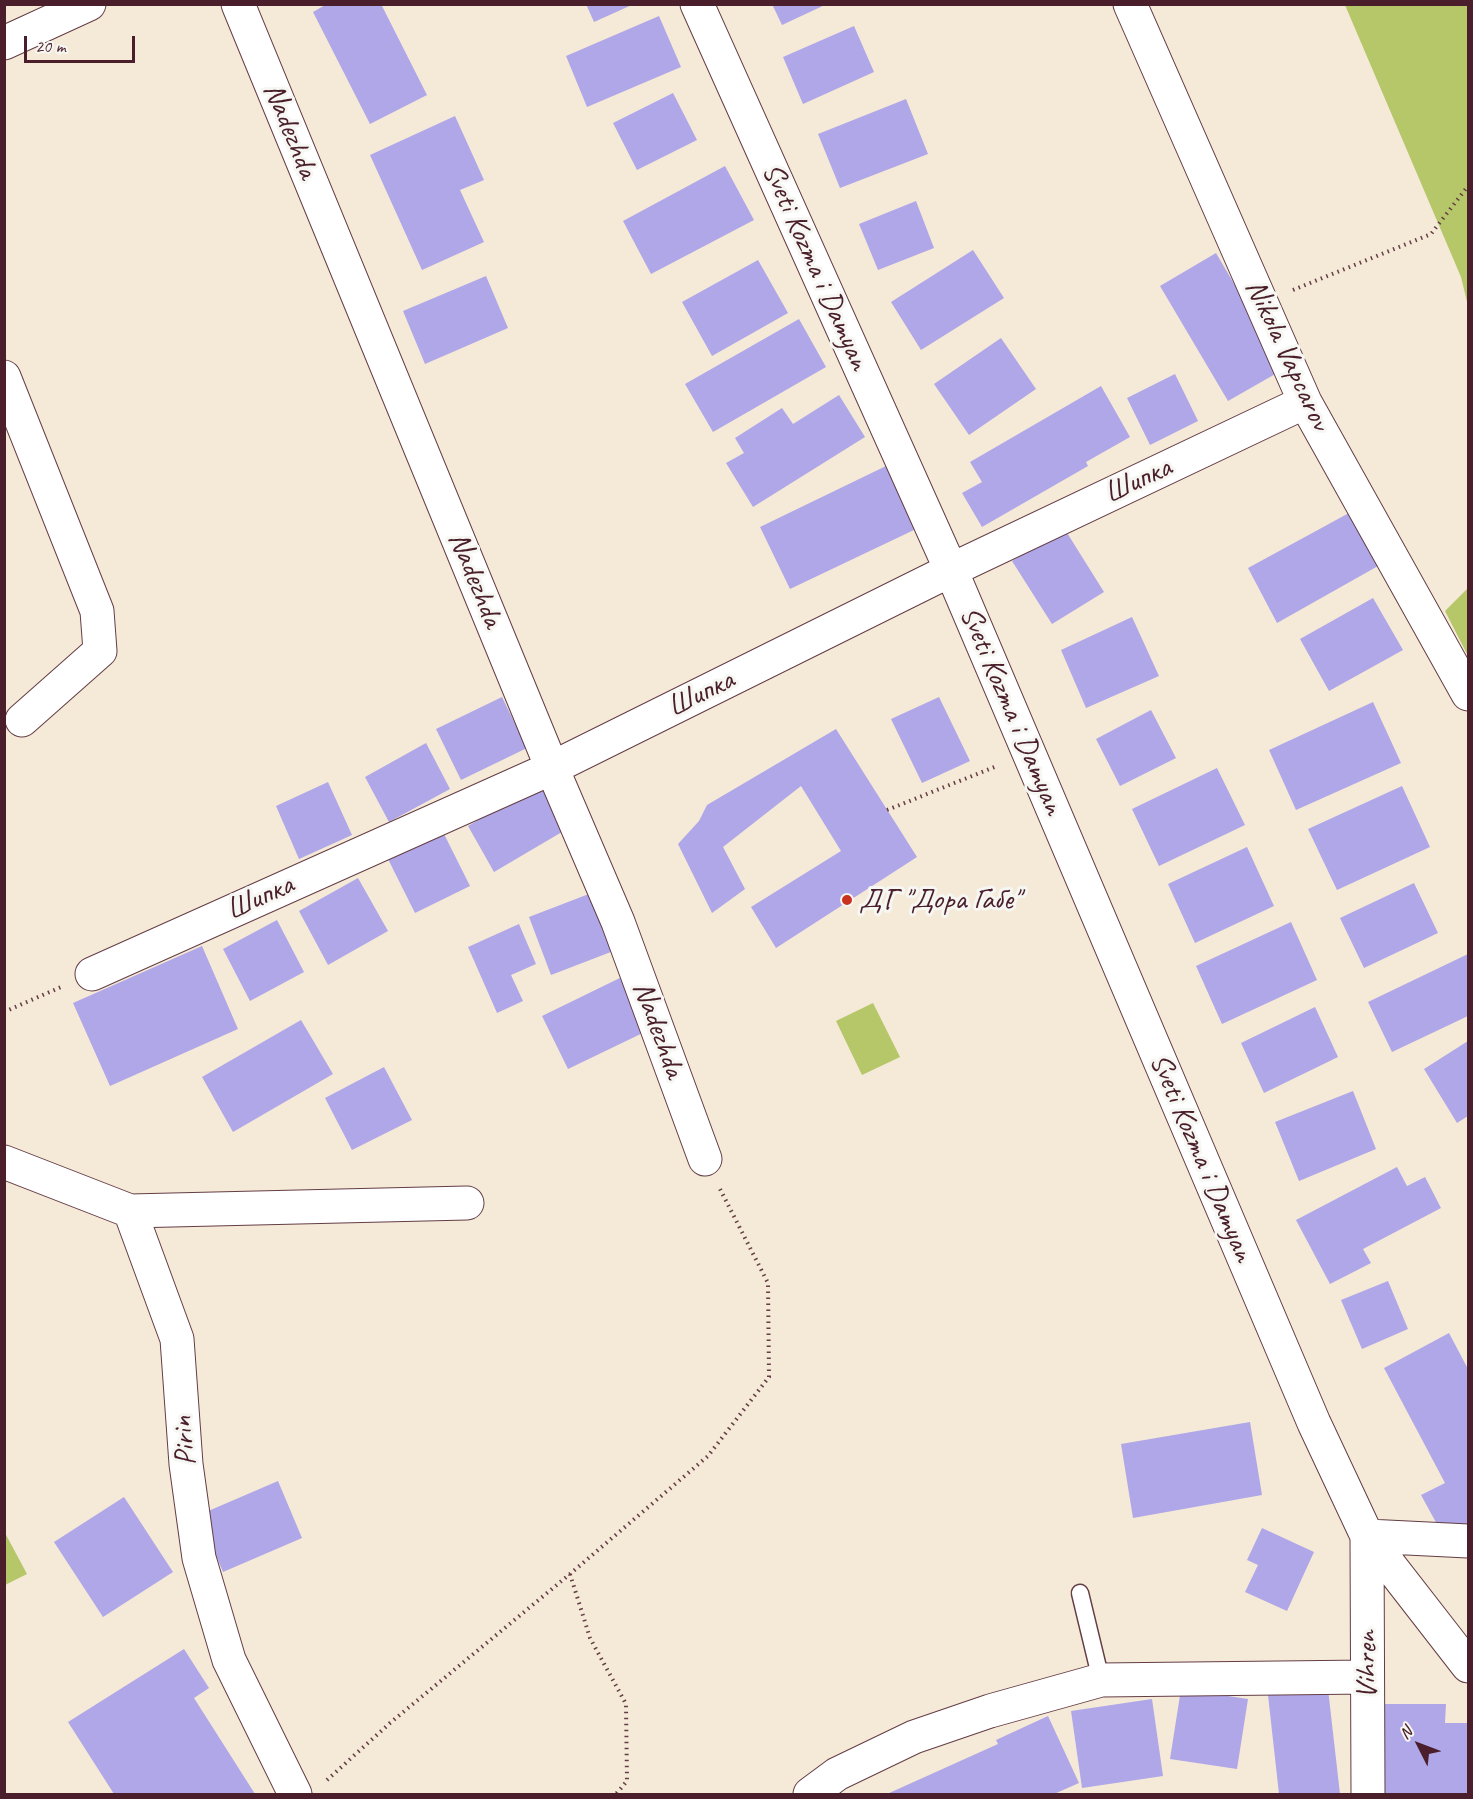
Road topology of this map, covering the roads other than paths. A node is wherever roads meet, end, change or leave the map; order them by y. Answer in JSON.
{"nodes":[{"id":1,"x":89,"y":4,"type":"edge"},
{"id":2,"x":238,"y":4,"type":"edge"},
{"id":3,"x":697,"y":4,"type":"edge"},
{"id":4,"x":1130,"y":4,"type":"edge"},
{"id":5,"x":4,"y":43,"type":"edge"},
{"id":6,"x":4,"y":377,"type":"edge"},
{"id":7,"x":1305,"y":402,"type":"junction"},
{"id":8,"x":951,"y":570,"type":"junction"},
{"id":9,"x":1468,"y":694,"type":"edge"},
{"id":10,"x":22,"y":720,"type":"dead end"},
{"id":11,"x":552,"y":768,"type":"junction"},
{"id":12,"x":92,"y":974,"type":"road end"},
{"id":13,"x":705,"y":1159,"type":"road end"},
{"id":14,"x":4,"y":1162,"type":"edge"},
{"id":15,"x":467,"y":1203,"type":"dead end"},
{"id":16,"x":130,"y":1211,"type":"junction"},
{"id":17,"x":1367,"y":1536,"type":"junction"},
{"id":18,"x":1468,"y":1541,"type":"edge"},
{"id":19,"x":1080,"y":1593,"type":"dead end"},
{"id":20,"x":1468,"y":1666,"type":"edge"},
{"id":21,"x":1367,"y":1677,"type":"junction"},
{"id":22,"x":1101,"y":1680,"type":"junction"},
{"id":23,"x":307,"y":1790,"type":"edge"},
{"id":24,"x":810,"y":1794,"type":"edge"},
{"id":25,"x":1368,"y":1794,"type":"edge"}],
"edges":[{"from":1,"to":5,"type":"street"},
{"from":2,"to":11,"type":"street","name":"Nadezhda"},
{"from":3,"to":8,"type":"street","name":"Sveti Kozma i Damyan"},
{"from":4,"to":7,"type":"street","name":"Nikola Vapcarov"},
{"from":6,"to":10,"type":"street"},
{"from":7,"to":8,"type":"street","name":"Шипка"},
{"from":7,"to":9,"type":"street","name":"Nikola Vapcarov"},
{"from":8,"to":11,"type":"street","name":"Шипка"},
{"from":8,"to":17,"type":"street","name":"Sveti Kozma i Damyan"},
{"from":11,"to":12,"type":"street","name":"Шипка"},
{"from":11,"to":13,"type":"street","name":"Nadezhda"},
{"from":14,"to":16,"type":"street"},
{"from":15,"to":16,"type":"street"},
{"from":16,"to":23,"type":"street","name":"Pirin"},
{"from":17,"to":18,"type":"street"},
{"from":17,"to":20,"type":"street"},
{"from":17,"to":21,"type":"street","name":"Vihren"},
{"from":19,"to":22,"type":"lane"},
{"from":21,"to":22,"type":"street"},
{"from":21,"to":25,"type":"street","name":"Vihren"},
{"from":22,"to":24,"type":"street"}]}
